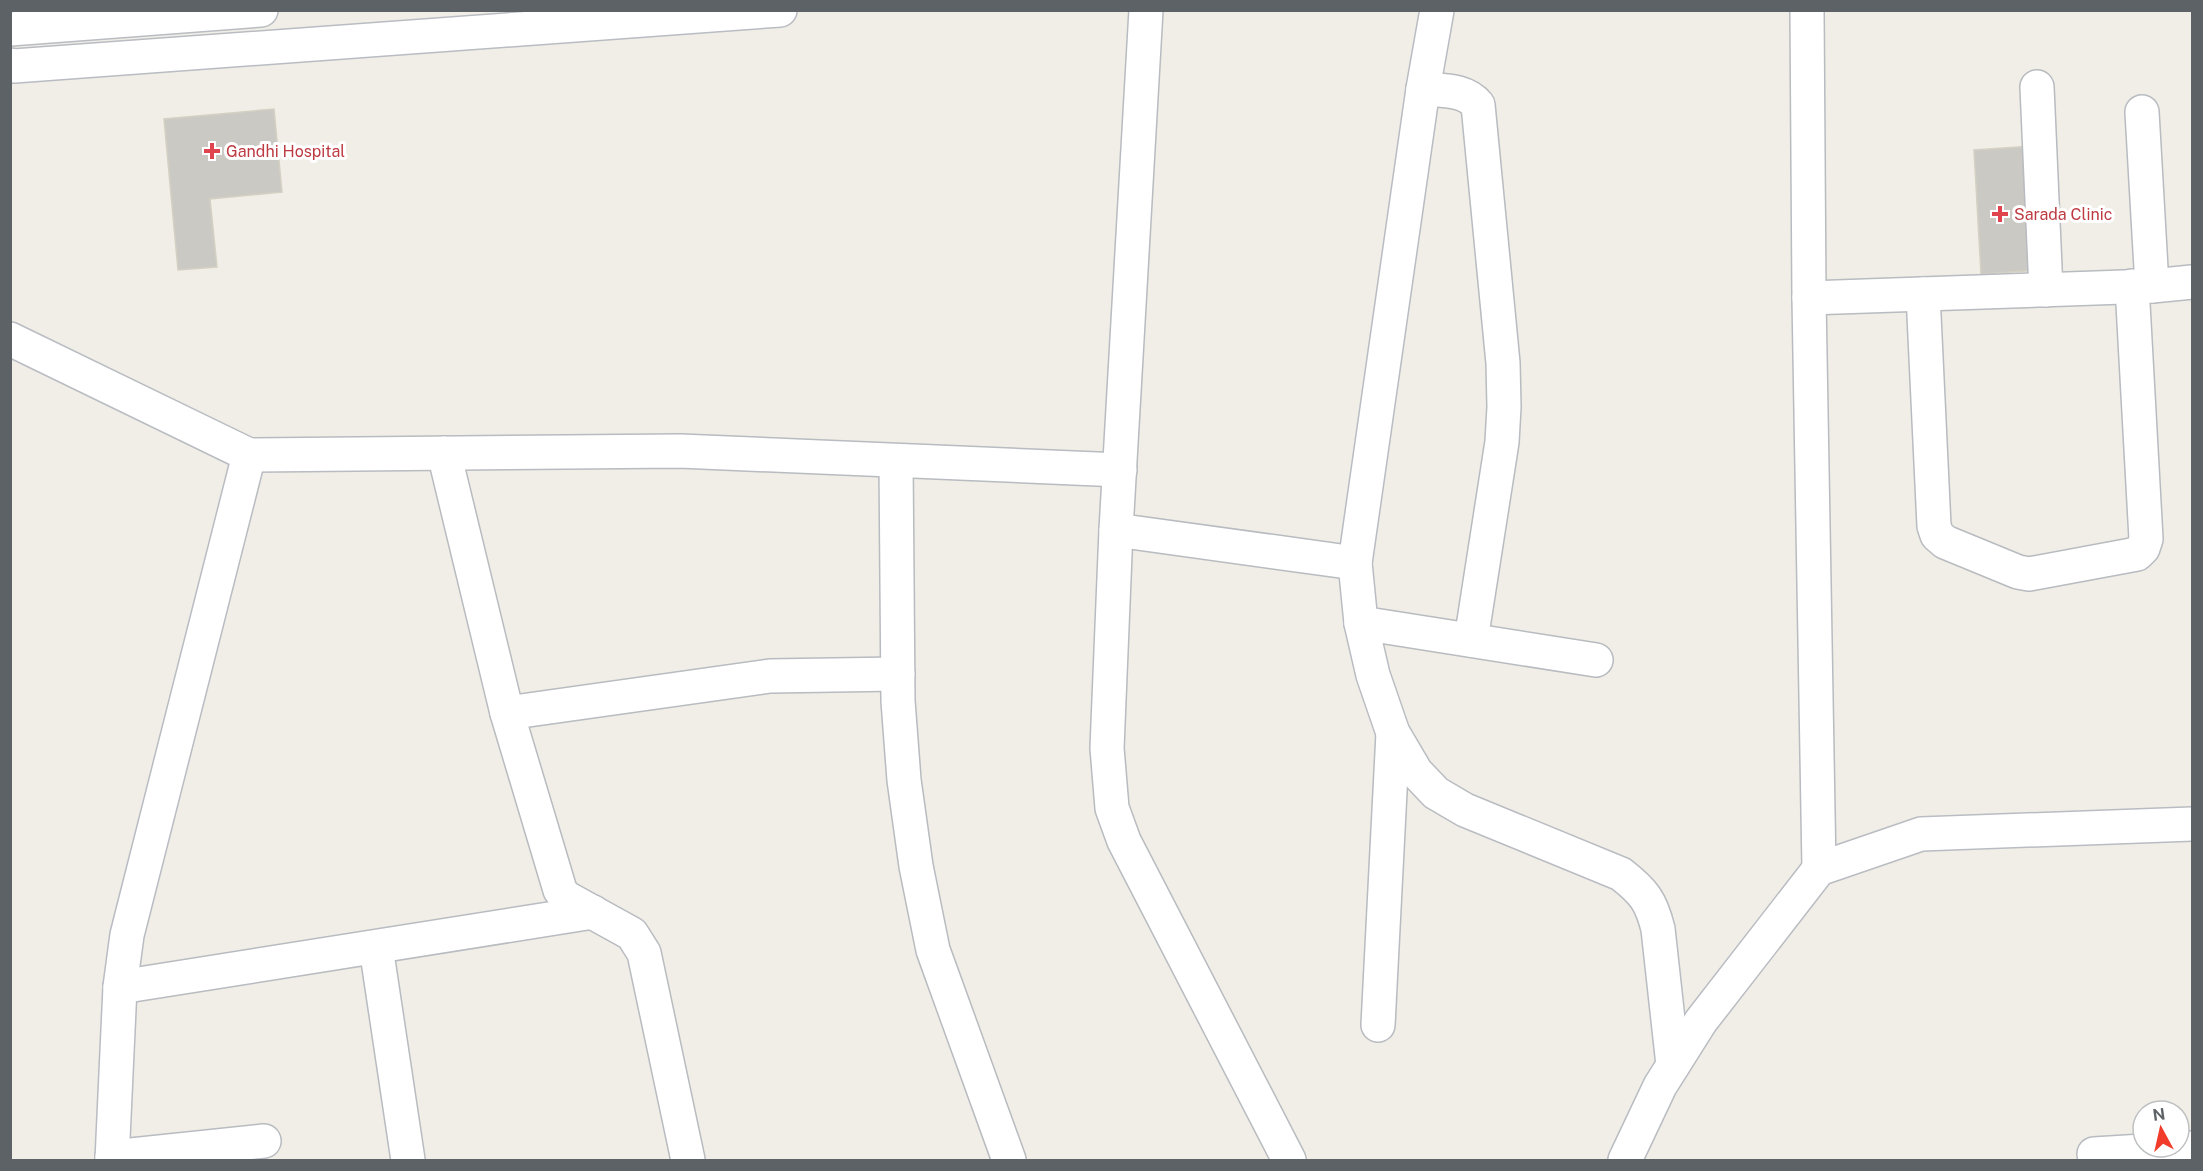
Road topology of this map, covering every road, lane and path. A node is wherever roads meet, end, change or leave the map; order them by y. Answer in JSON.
{"nodes":[{"id":1,"x":780,"y":10,"type":"edge"},
{"id":2,"x":1146,"y":10,"type":"edge"},
{"id":3,"x":1437,"y":10,"type":"edge"},
{"id":4,"x":1808,"y":10,"type":"edge"},
{"id":5,"x":253,"y":11,"type":"edge"},
{"id":6,"x":10,"y":29,"type":"edge"},
{"id":7,"x":244,"y":49,"type":"junction"},
{"id":8,"x":10,"y":65,"type":"edge"},
{"id":9,"x":2037,"y":87,"type":"dead end"},
{"id":10,"x":1423,"y":88,"type":"junction"},
{"id":11,"x":2142,"y":112,"type":"dead end"},
{"id":12,"x":2193,"y":282,"type":"edge"},
{"id":13,"x":2142,"y":286,"type":"junction"},
{"id":14,"x":2046,"y":290,"type":"junction"},
{"id":15,"x":1923,"y":294,"type":"junction"},
{"id":16,"x":1809,"y":298,"type":"junction"},
{"id":17,"x":10,"y":339,"type":"edge"},
{"id":18,"x":444,"y":453,"type":"junction"},
{"id":19,"x":249,"y":455,"type":"junction"},
{"id":20,"x":896,"y":461,"type":"junction"},
{"id":21,"x":1120,"y":470,"type":"junction"},
{"id":22,"x":1116,"y":530,"type":"junction"},
{"id":23,"x":1355,"y":563,"type":"junction"},
{"id":24,"x":1361,"y":623,"type":"junction"},
{"id":25,"x":1471,"y":640,"type":"junction"},
{"id":26,"x":1596,"y":660,"type":"dead end"},
{"id":27,"x":898,"y":674,"type":"junction"},
{"id":28,"x":507,"y":713,"type":"junction"},
{"id":29,"x":1393,"y":733,"type":"junction"},
{"id":30,"x":2193,"y":824,"type":"edge"},
{"id":31,"x":1819,"y":868,"type":"junction"},
{"id":32,"x":592,"y":912,"type":"junction"},
{"id":33,"x":376,"y":947,"type":"junction"},
{"id":34,"x":120,"y":987,"type":"junction"},
{"id":35,"x":1378,"y":1025,"type":"dead end"},
{"id":36,"x":1673,"y":1065,"type":"junction"},
{"id":37,"x":264,"y":1141,"type":"dead end"},
{"id":38,"x":2193,"y":1148,"type":"edge"},
{"id":39,"x":2094,"y":1154,"type":"dead end"},
{"id":40,"x":184,"y":1155,"type":"edge"},
{"id":41,"x":112,"y":1159,"type":"edge"},
{"id":42,"x":408,"y":1161,"type":"edge"},
{"id":43,"x":688,"y":1161,"type":"edge"},
{"id":44,"x":1009,"y":1161,"type":"edge"},
{"id":45,"x":1289,"y":1161,"type":"edge"},
{"id":46,"x":1625,"y":1161,"type":"edge"}],
"edges":[{"from":1,"to":7,"type":"street"},
{"from":2,"to":21,"type":"street"},
{"from":3,"to":10,"type":"street"},
{"from":4,"to":16,"type":"street"},
{"from":5,"to":6,"type":"street"},
{"from":5,"to":7,"type":"street"},
{"from":7,"to":8,"type":"street"},
{"from":9,"to":14,"type":"street"},
{"from":10,"to":23,"type":"street"},
{"from":10,"to":25,"type":"street"},
{"from":11,"to":13,"type":"street"},
{"from":12,"to":13,"type":"street"},
{"from":13,"to":14,"type":"street"},
{"from":13,"to":15,"type":"street"},
{"from":14,"to":15,"type":"street"},
{"from":15,"to":16,"type":"street"},
{"from":16,"to":31,"type":"street"},
{"from":17,"to":19,"type":"street"},
{"from":18,"to":19,"type":"street"},
{"from":18,"to":20,"type":"street"},
{"from":18,"to":28,"type":"street"},
{"from":19,"to":34,"type":"street"},
{"from":20,"to":21,"type":"street"},
{"from":20,"to":27,"type":"street"},
{"from":21,"to":22,"type":"street"},
{"from":22,"to":23,"type":"street"},
{"from":22,"to":45,"type":"street"},
{"from":23,"to":24,"type":"street"},
{"from":24,"to":25,"type":"street"},
{"from":24,"to":29,"type":"street"},
{"from":25,"to":26,"type":"street"},
{"from":27,"to":28,"type":"street"},
{"from":27,"to":44,"type":"street"},
{"from":28,"to":32,"type":"street"},
{"from":29,"to":35,"type":"street"},
{"from":29,"to":36,"type":"street"},
{"from":30,"to":31,"type":"street"},
{"from":31,"to":36,"type":"street"},
{"from":32,"to":33,"type":"street"},
{"from":32,"to":43,"type":"street"},
{"from":33,"to":34,"type":"street"},
{"from":33,"to":42,"type":"street"},
{"from":34,"to":41,"type":"street"},
{"from":36,"to":46,"type":"street"},
{"from":37,"to":40,"type":"street"},
{"from":38,"to":39,"type":"street"},
{"from":40,"to":41,"type":"street"}]}
